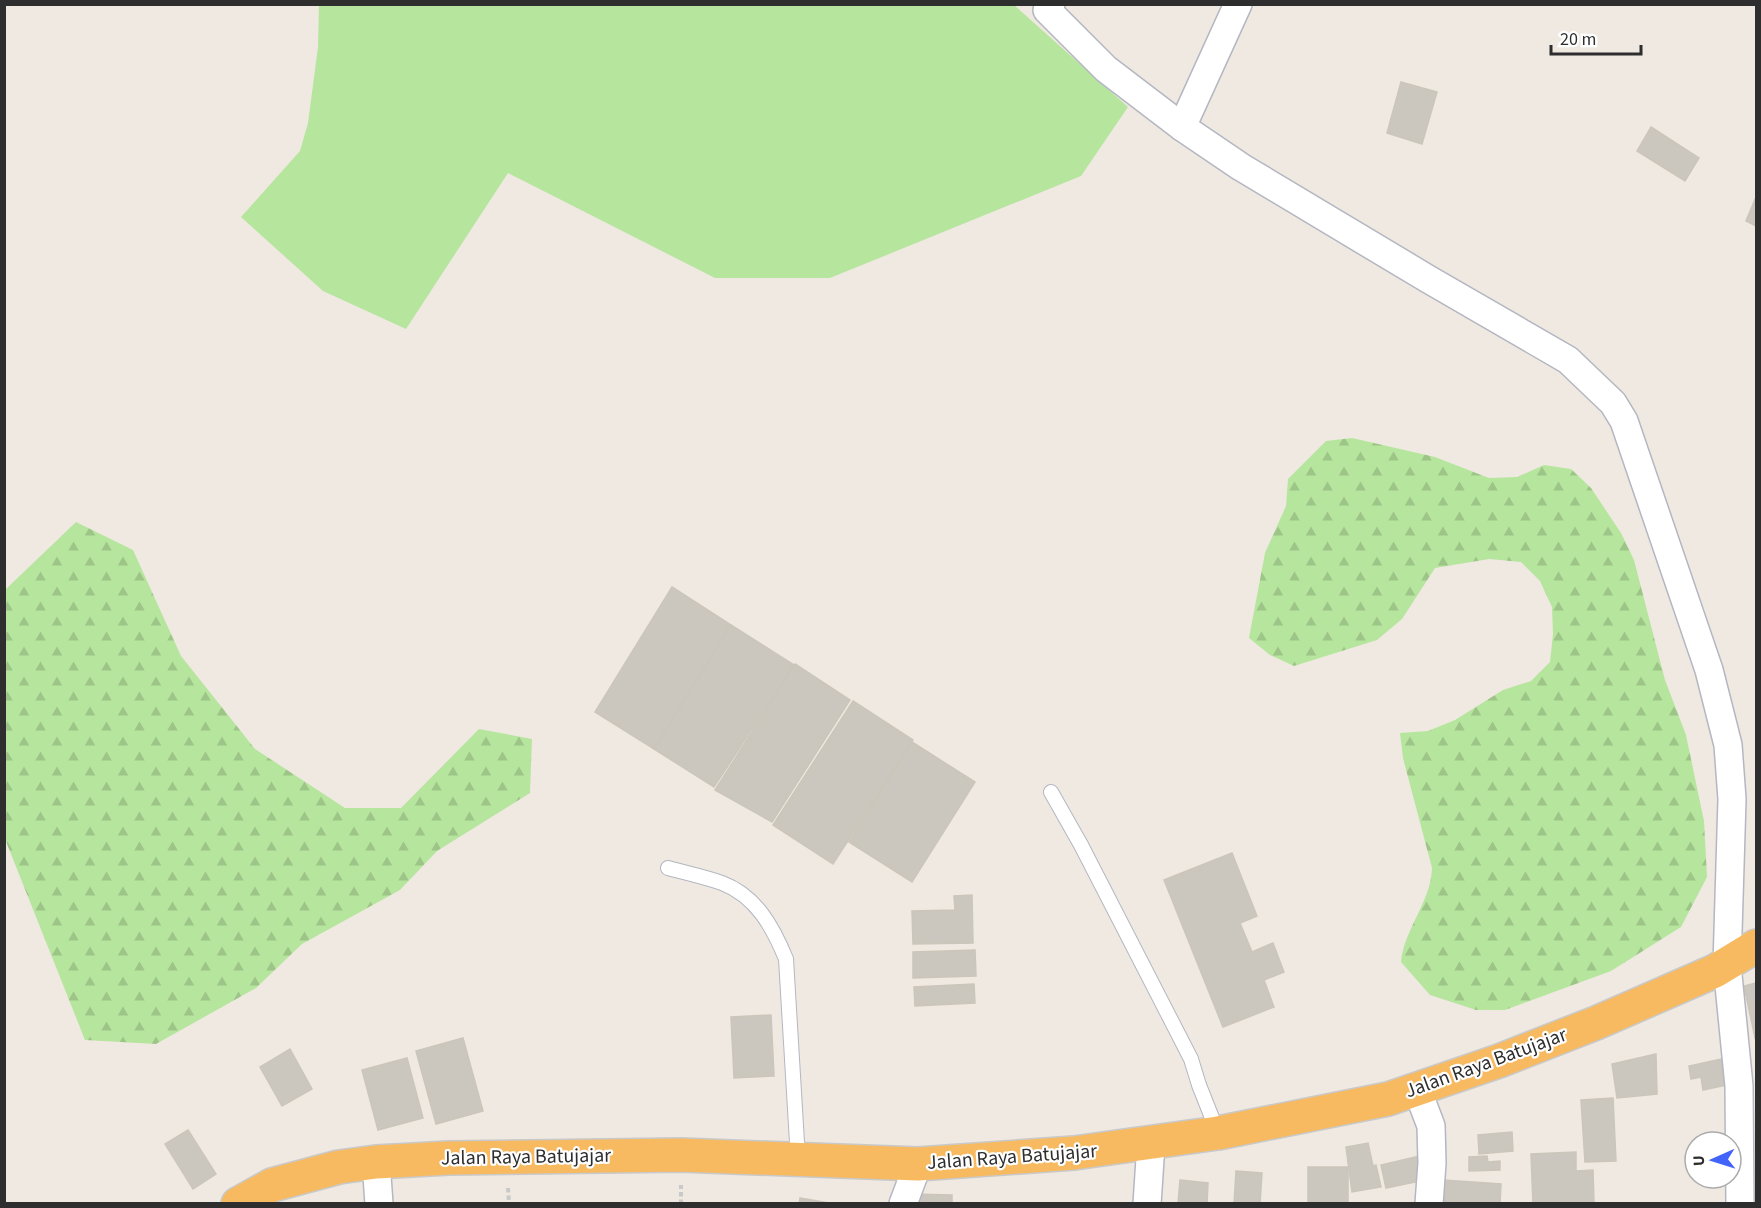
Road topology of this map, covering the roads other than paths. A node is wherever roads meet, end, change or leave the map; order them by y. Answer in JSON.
{"nodes":[{"id":1,"x":1238,"y":4,"type":"edge"},
{"id":2,"x":1046,"y":6,"type":"edge"},
{"id":3,"x":1182,"y":127,"type":"junction"},
{"id":4,"x":1051,"y":792,"type":"dead end"},
{"id":5,"x":668,"y":868,"type":"dead end"},
{"id":6,"x":1756,"y":946,"type":"edge"},
{"id":7,"x":1727,"y":965,"type":"junction"},
{"id":8,"x":1417,"y":1089,"type":"junction"},
{"id":9,"x":1218,"y":1133,"type":"junction"},
{"id":10,"x":1151,"y":1144,"type":"junction"},
{"id":11,"x":798,"y":1160,"type":"junction"},
{"id":12,"x":376,"y":1162,"type":"junction"},
{"id":13,"x":918,"y":1164,"type":"junction"},
{"id":14,"x":238,"y":1203,"type":"edge"},
{"id":15,"x":379,"y":1203,"type":"edge"},
{"id":16,"x":903,"y":1203,"type":"edge"},
{"id":17,"x":1147,"y":1203,"type":"edge"},
{"id":18,"x":1429,"y":1203,"type":"edge"},
{"id":19,"x":1740,"y":1203,"type":"edge"}],
"edges":[{"from":1,"to":3,"type":"street"},
{"from":2,"to":3,"type":"street"},
{"from":3,"to":7,"type":"street"},
{"from":4,"to":9,"type":"lane"},
{"from":5,"to":11,"type":"lane"},
{"from":6,"to":7,"type":"highway","name":"Jalan Raya Batujajar"},
{"from":7,"to":8,"type":"highway","name":"Jalan Raya Batujajar"},
{"from":7,"to":19,"type":"street"},
{"from":8,"to":9,"type":"highway","name":"Jalan Raya Batujajar"},
{"from":8,"to":18,"type":"street"},
{"from":9,"to":10,"type":"highway","name":"Jalan Raya Batujajar"},
{"from":10,"to":13,"type":"highway","name":"Jalan Raya Batujajar"},
{"from":10,"to":17,"type":"street"},
{"from":11,"to":12,"type":"highway","name":"Jalan Raya Batujajar"},
{"from":11,"to":13,"type":"highway","name":"Jalan Raya Batujajar"},
{"from":12,"to":14,"type":"highway","name":"Jalan Raya Batujajar"},
{"from":12,"to":15,"type":"street"},
{"from":13,"to":16,"type":"street"}]}
